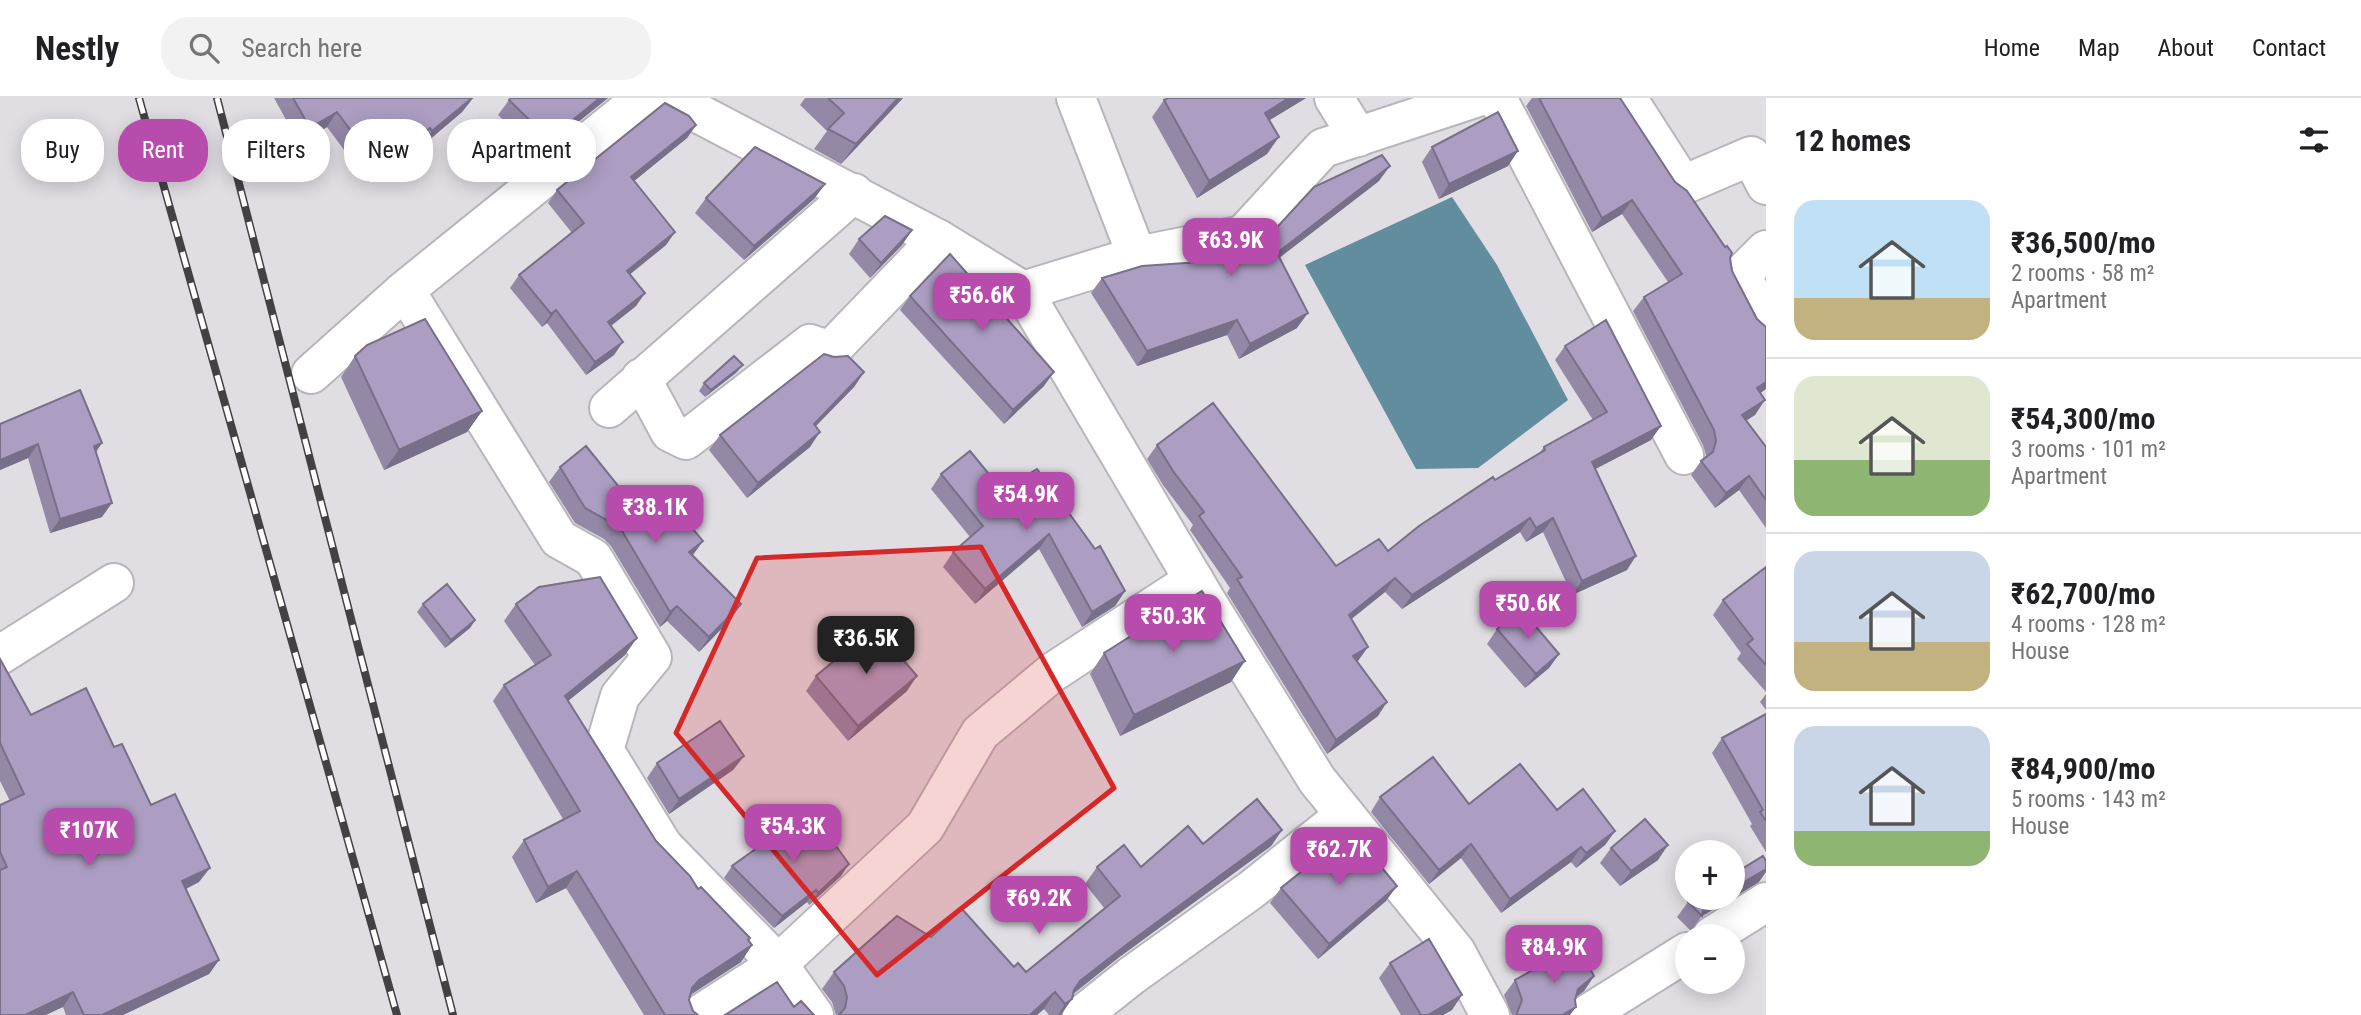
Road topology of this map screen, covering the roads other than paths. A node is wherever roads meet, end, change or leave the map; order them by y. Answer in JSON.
{"nodes":[{"id":1,"x":643,"y":98,"type":"edge"},
{"id":2,"x":669,"y":98,"type":"edge"},
{"id":3,"x":1076,"y":98,"type":"edge"},
{"id":4,"x":1334,"y":98,"type":"edge"},
{"id":5,"x":1475,"y":98,"type":"edge"},
{"id":6,"x":1497,"y":98,"type":"edge"},
{"id":7,"x":1627,"y":98,"type":"edge"},
{"id":8,"x":1358,"y":137,"type":"junction"},
{"id":9,"x":1766,"y":185,"type":"edge"},
{"id":10,"x":853,"y":193,"type":"junction"},
{"id":11,"x":938,"y":239,"type":"junction"},
{"id":12,"x":1766,"y":250,"type":"edge"},
{"id":13,"x":1136,"y":256,"type":"junction"},
{"id":14,"x":405,"y":290,"type":"junction"},
{"id":15,"x":1023,"y":291,"type":"junction"},
{"id":16,"x":1766,"y":323,"type":"edge"},
{"id":17,"x":311,"y":374,"type":"dead end"},
{"id":18,"x":642,"y":378,"type":"junction"},
{"id":19,"x":609,"y":408,"type":"dead end"},
{"id":20,"x":1684,"y":455,"type":"dead end"},
{"id":21,"x":1194,"y":580,"type":"junction"},
{"id":22,"x":114,"y":583,"type":"dead end"},
{"id":23,"x":0,"y":655,"type":"edge"},
{"id":24,"x":1345,"y":816,"type":"junction"},
{"id":25,"x":1766,"y":902,"type":"edge"},
{"id":26,"x":1731,"y":924,"type":"edge"},
{"id":27,"x":1675,"y":959,"type":"edge"},
{"id":28,"x":778,"y":964,"type":"junction"},
{"id":29,"x":699,"y":1015,"type":"edge"},
{"id":30,"x":814,"y":1015,"type":"edge"},
{"id":31,"x":1082,"y":1015,"type":"edge"},
{"id":32,"x":1490,"y":1015,"type":"edge"},
{"id":33,"x":1586,"y":1015,"type":"edge"}],
"edges":[{"from":1,"to":14,"type":"street"},
{"from":2,"to":10,"type":"street"},
{"from":3,"to":13,"type":"street"},
{"from":4,"to":8,"type":"street"},
{"from":5,"to":8,"type":"street"},
{"from":6,"to":20,"type":"street"},
{"from":7,"to":9,"type":"street"},
{"from":8,"to":13,"type":"street"},
{"from":10,"to":11,"type":"street"},
{"from":10,"to":18,"type":"street"},
{"from":11,"to":15,"type":"street"},
{"from":11,"to":18,"type":"street"},
{"from":12,"to":16,"type":"street"},
{"from":13,"to":15,"type":"street"},
{"from":14,"to":17,"type":"street"},
{"from":14,"to":28,"type":"street"},
{"from":15,"to":21,"type":"street"},
{"from":18,"to":19,"type":"street"},
{"from":21,"to":24,"type":"street"},
{"from":21,"to":28,"type":"street"},
{"from":22,"to":23,"type":"street"},
{"from":24,"to":31,"type":"street"},
{"from":24,"to":32,"type":"street"},
{"from":25,"to":26,"type":"street"},
{"from":27,"to":33,"type":"street"},
{"from":28,"to":29,"type":"street"},
{"from":28,"to":30,"type":"street"}]}
